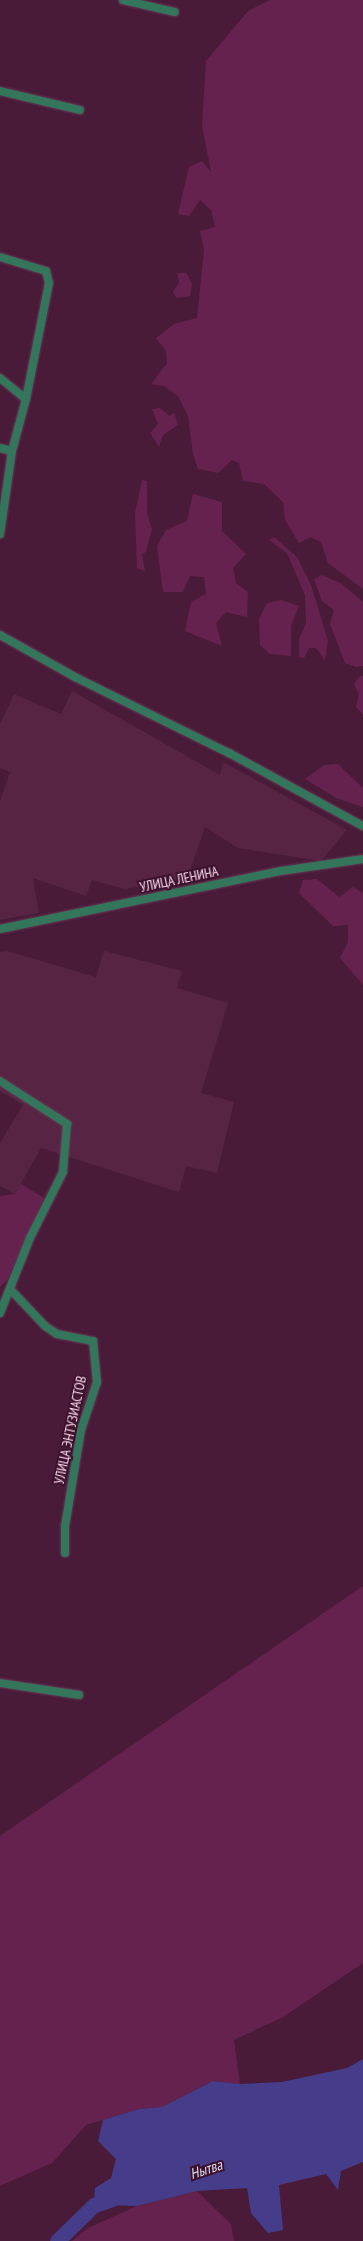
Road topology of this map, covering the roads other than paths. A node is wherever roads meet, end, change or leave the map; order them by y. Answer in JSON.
{"nodes":[{"id":1,"x":123,"y":0,"type":"edge"},
{"id":2,"x":175,"y":12,"type":"dead end"},
{"id":3,"x":0,"y":91,"type":"edge"},
{"id":4,"x":80,"y":110,"type":"dead end"},
{"id":5,"x":0,"y":257,"type":"edge"},
{"id":6,"x":0,"y":378,"type":"edge"},
{"id":7,"x":26,"y":399,"type":"junction"},
{"id":8,"x":0,"y":448,"type":"edge"},
{"id":9,"x":12,"y":451,"type":"junction"},
{"id":10,"x":0,"y":534,"type":"edge"},
{"id":11,"x":0,"y":635,"type":"edge"},
{"id":12,"x":363,"y":826,"type":"edge"},
{"id":13,"x":363,"y":859,"type":"edge"},
{"id":14,"x":0,"y":929,"type":"edge"},
{"id":15,"x":0,"y":1081,"type":"edge"},
{"id":16,"x":11,"y":1290,"type":"junction"},
{"id":17,"x":0,"y":1313,"type":"edge"},
{"id":18,"x":65,"y":1554,"type":"dead end"},
{"id":19,"x":0,"y":1683,"type":"edge"},
{"id":20,"x":79,"y":1695,"type":"dead end"}],
"edges":[{"from":1,"to":2,"type":"street"},
{"from":3,"to":4,"type":"street"},
{"from":5,"to":7,"type":"street"},
{"from":6,"to":7,"type":"street"},
{"from":7,"to":9,"type":"street"},
{"from":8,"to":9,"type":"street"},
{"from":9,"to":10,"type":"street"},
{"from":11,"to":12,"type":"street"},
{"from":13,"to":14,"type":"street","name":"УЛИЦА ЛЕНИНА"},
{"from":15,"to":16,"type":"street"},
{"from":16,"to":17,"type":"street"},
{"from":16,"to":18,"type":"street","name":"УЛИЦА ЭНТУЗИАСТОВ"},
{"from":19,"to":20,"type":"street"}]}
